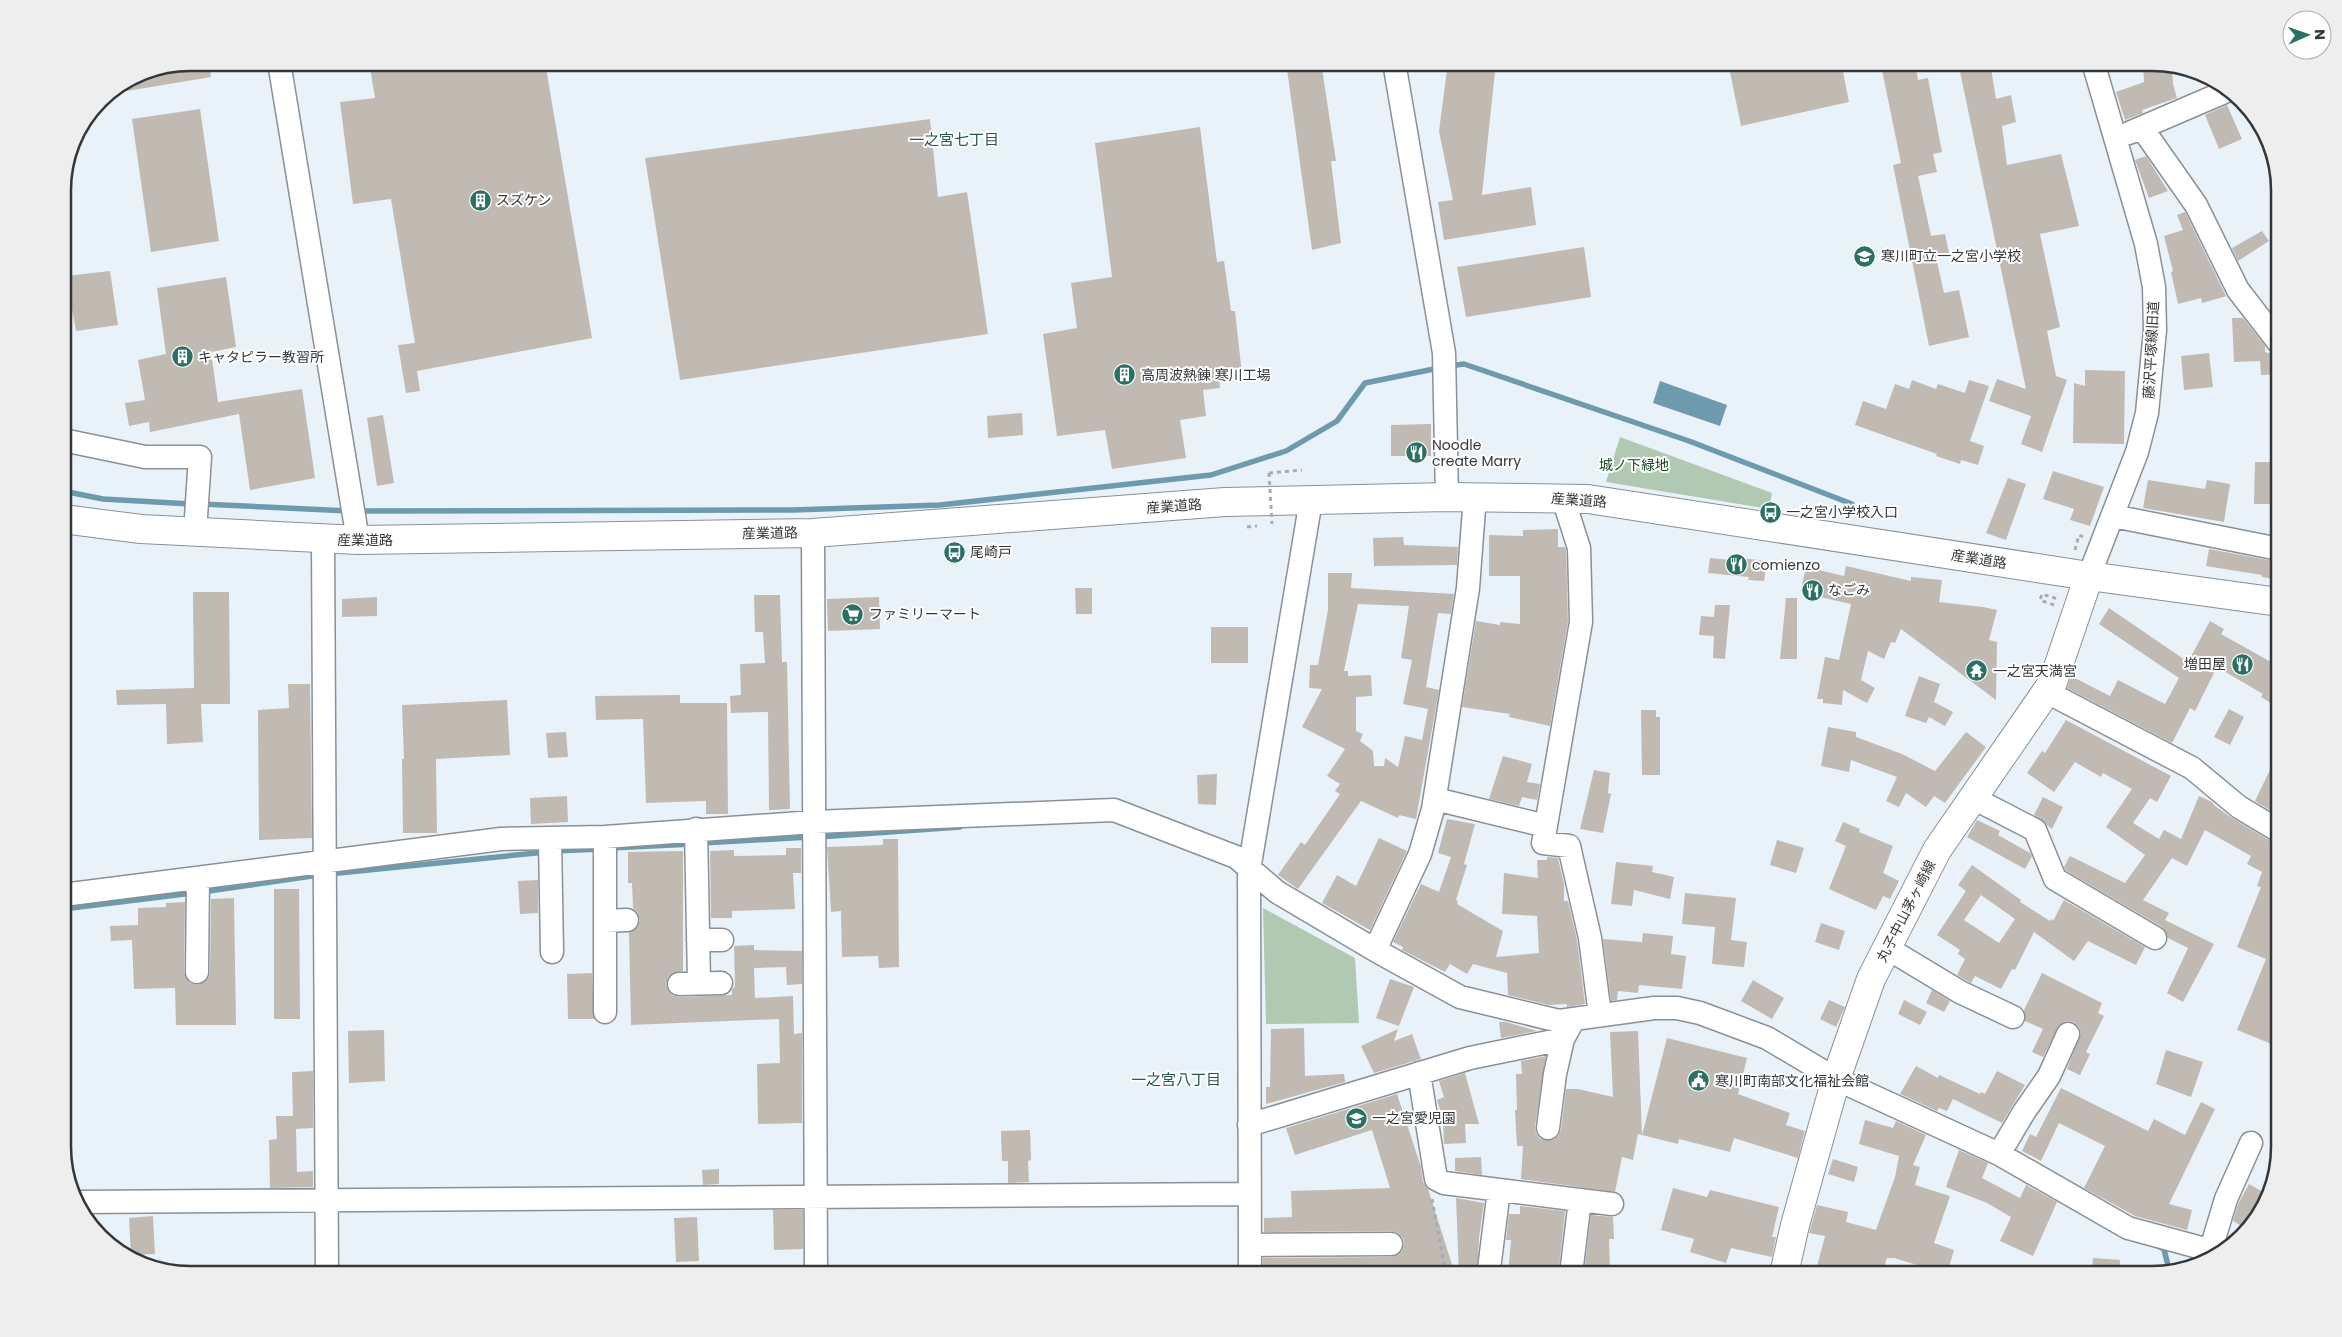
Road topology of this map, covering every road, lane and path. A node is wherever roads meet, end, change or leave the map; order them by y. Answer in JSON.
{"nodes":[{"id":1,"x":1396,"y":71,"type":"edge"},
{"id":2,"x":2096,"y":71,"type":"edge"},
{"id":3,"x":281,"y":72,"type":"edge"},
{"id":4,"x":2221,"y":94,"type":"edge"},
{"id":5,"x":2142,"y":128,"type":"junction"},
{"id":6,"x":2115,"y":140,"type":"junction"},
{"id":7,"x":2270,"y":332,"type":"edge"},
{"id":8,"x":72,"y":442,"type":"edge"},
{"id":9,"x":1302,"y":470,"type":"dead end"},
{"id":10,"x":1448,"y":496,"type":"junction"},
{"id":11,"x":1475,"y":496,"type":"junction"},
{"id":12,"x":1563,"y":498,"type":"junction"},
{"id":13,"x":1311,"y":500,"type":"junction"},
{"id":14,"x":2113,"y":516,"type":"junction"},
{"id":15,"x":72,"y":520,"type":"edge"},
{"id":16,"x":1272,"y":524,"type":"dead end"},
{"id":17,"x":195,"y":532,"type":"junction"},
{"id":18,"x":813,"y":532,"type":"junction"},
{"id":19,"x":323,"y":540,"type":"junction"},
{"id":20,"x":358,"y":540,"type":"junction"},
{"id":21,"x":2270,"y":548,"type":"edge"},
{"id":22,"x":2089,"y":576,"type":"junction"},
{"id":23,"x":2060,"y":600,"type":"dead end"},
{"id":24,"x":2270,"y":601,"type":"edge"},
{"id":25,"x":2057,"y":606,"type":"dead end"},
{"id":26,"x":2047,"y":692,"type":"junction"},
{"id":27,"x":1973,"y":798,"type":"junction"},
{"id":28,"x":1435,"y":799,"type":"junction"},
{"id":29,"x":1546,"y":826,"type":"junction"},
{"id":30,"x":2271,"y":826,"type":"edge"},
{"id":31,"x":696,"y":830,"type":"junction"},
{"id":32,"x":814,"y":832,"type":"junction"},
{"id":33,"x":604,"y":837,"type":"junction"},
{"id":34,"x":550,"y":838,"type":"junction"},
{"id":35,"x":324,"y":861,"type":"junction"},
{"id":36,"x":1249,"y":870,"type":"junction"},
{"id":37,"x":198,"y":878,"type":"junction"},
{"id":38,"x":72,"y":894,"type":"edge"},
{"id":39,"x":627,"y":920,"type":"dead end"},
{"id":40,"x":605,"y":921,"type":"junction"},
{"id":41,"x":2155,"y":938,"type":"dead end"},
{"id":42,"x":698,"y":940,"type":"junction"},
{"id":43,"x":722,"y":940,"type":"dead end"},
{"id":44,"x":1887,"y":948,"type":"junction"},
{"id":45,"x":1375,"y":950,"type":"junction"},
{"id":46,"x":552,"y":952,"type":"dead end"},
{"id":47,"x":197,"y":972,"type":"dead end"},
{"id":48,"x":700,"y":984,"type":"dead end"},
{"id":49,"x":611,"y":999,"type":"dead end"},
{"id":50,"x":1600,"y":1015,"type":"junction"},
{"id":51,"x":2013,"y":1017,"type":"dead end"},
{"id":52,"x":1568,"y":1031,"type":"junction"},
{"id":53,"x":2068,"y":1034,"type":"dead end"},
{"id":54,"x":1419,"y":1073,"type":"junction"},
{"id":55,"x":1836,"y":1078,"type":"junction"},
{"id":56,"x":1249,"y":1125,"type":"junction"},
{"id":57,"x":1548,"y":1128,"type":"dead end"},
{"id":58,"x":2251,"y":1143,"type":"dead end"},
{"id":59,"x":1999,"y":1154,"type":"junction"},
{"id":60,"x":1436,"y":1179,"type":"junction"},
{"id":61,"x":1498,"y":1190,"type":"junction"},
{"id":62,"x":1249,"y":1194,"type":"junction"},
{"id":63,"x":816,"y":1197,"type":"junction"},
{"id":64,"x":327,"y":1200,"type":"junction"},
{"id":65,"x":1580,"y":1200,"type":"junction"},
{"id":66,"x":85,"y":1202,"type":"edge"},
{"id":67,"x":1612,"y":1204,"type":"dead end"},
{"id":68,"x":1391,"y":1244,"type":"dead end"},
{"id":69,"x":1250,"y":1245,"type":"junction"},
{"id":70,"x":2217,"y":1246,"type":"edge"},
{"id":71,"x":2211,"y":1250,"type":"edge"},
{"id":72,"x":327,"y":1266,"type":"edge"},
{"id":73,"x":816,"y":1266,"type":"edge"},
{"id":74,"x":1250,"y":1266,"type":"edge"},
{"id":75,"x":1445,"y":1266,"type":"edge"},
{"id":76,"x":1489,"y":1266,"type":"edge"},
{"id":77,"x":1572,"y":1266,"type":"edge"},
{"id":78,"x":1786,"y":1266,"type":"edge"}],
"edges":[{"from":1,"to":10,"type":"street"},
{"from":2,"to":6,"type":"street","name":"藤沢平塚線旧道"},
{"from":3,"to":20,"type":"street"},
{"from":4,"to":5,"type":"street"},
{"from":5,"to":6,"type":"street"},
{"from":5,"to":7,"type":"street"},
{"from":6,"to":14,"type":"street","name":"藤沢平塚線旧道"},
{"from":8,"to":17,"type":"street"},
{"from":9,"to":16,"type":"path","bridge":true},
{"from":10,"to":11,"type":"main road","name":"産業道路"},
{"from":10,"to":13,"type":"main road","name":"産業道路"},
{"from":11,"to":12,"type":"main road","name":"産業道路"},
{"from":11,"to":28,"type":"street"},
{"from":12,"to":22,"type":"main road","name":"産業道路"},
{"from":12,"to":29,"type":"street"},
{"from":13,"to":18,"type":"main road","name":"産業道路"},
{"from":13,"to":36,"type":"street"},
{"from":14,"to":21,"type":"street"},
{"from":14,"to":22,"type":"street","name":"藤沢平塚線旧道"},
{"from":15,"to":17,"type":"main road","name":"産業道路"},
{"from":17,"to":19,"type":"main road","name":"産業道路"},
{"from":18,"to":20,"type":"main road","name":"産業道路"},
{"from":18,"to":32,"type":"street"},
{"from":19,"to":20,"type":"main road","name":"産業道路"},
{"from":19,"to":35,"type":"street"},
{"from":22,"to":24,"type":"main road","name":"産業道路"},
{"from":22,"to":26,"type":"main road","name":"丸子中山茅ヶ崎線"},
{"from":23,"to":25,"type":"path"},
{"from":26,"to":27,"type":"main road","name":"丸子中山茅ヶ崎線"},
{"from":26,"to":30,"type":"street"},
{"from":27,"to":41,"type":"street"},
{"from":27,"to":44,"type":"main road","name":"丸子中山茅ヶ崎線"},
{"from":28,"to":29,"type":"street"},
{"from":28,"to":45,"type":"street"},
{"from":29,"to":50,"type":"street"},
{"from":31,"to":32,"type":"street"},
{"from":31,"to":33,"type":"street"},
{"from":31,"to":42,"type":"street"},
{"from":32,"to":36,"type":"street"},
{"from":32,"to":63,"type":"street"},
{"from":33,"to":34,"type":"street"},
{"from":33,"to":40,"type":"street"},
{"from":34,"to":35,"type":"street"},
{"from":34,"to":46,"type":"street"},
{"from":35,"to":37,"type":"street"},
{"from":35,"to":64,"type":"street"},
{"from":36,"to":45,"type":"street"},
{"from":36,"to":56,"type":"street"},
{"from":37,"to":38,"type":"street"},
{"from":37,"to":47,"type":"street"},
{"from":39,"to":40,"type":"street"},
{"from":40,"to":49,"type":"street"},
{"from":42,"to":43,"type":"street"},
{"from":42,"to":48,"type":"street"},
{"from":44,"to":51,"type":"street"},
{"from":44,"to":55,"type":"main road","name":"丸子中山茅ヶ崎線"},
{"from":45,"to":52,"type":"street"},
{"from":50,"to":52,"type":"street"},
{"from":50,"to":55,"type":"street"},
{"from":52,"to":54,"type":"street"},
{"from":52,"to":57,"type":"street"},
{"from":53,"to":59,"type":"street"},
{"from":54,"to":56,"type":"street"},
{"from":54,"to":60,"type":"street"},
{"from":55,"to":59,"type":"street"},
{"from":55,"to":78,"type":"main road","name":"丸子中山茅ヶ崎線"},
{"from":56,"to":62,"type":"street"},
{"from":58,"to":70,"type":"street"},
{"from":59,"to":71,"type":"street"},
{"from":60,"to":61,"type":"street"},
{"from":60,"to":75,"type":"path"},
{"from":61,"to":65,"type":"street"},
{"from":61,"to":76,"type":"street"},
{"from":62,"to":63,"type":"street"},
{"from":62,"to":69,"type":"street"},
{"from":63,"to":64,"type":"street"},
{"from":63,"to":73,"type":"street"},
{"from":64,"to":66,"type":"street"},
{"from":64,"to":72,"type":"street"},
{"from":65,"to":67,"type":"street"},
{"from":65,"to":77,"type":"street"},
{"from":68,"to":69,"type":"street"},
{"from":69,"to":74,"type":"street"}]}
